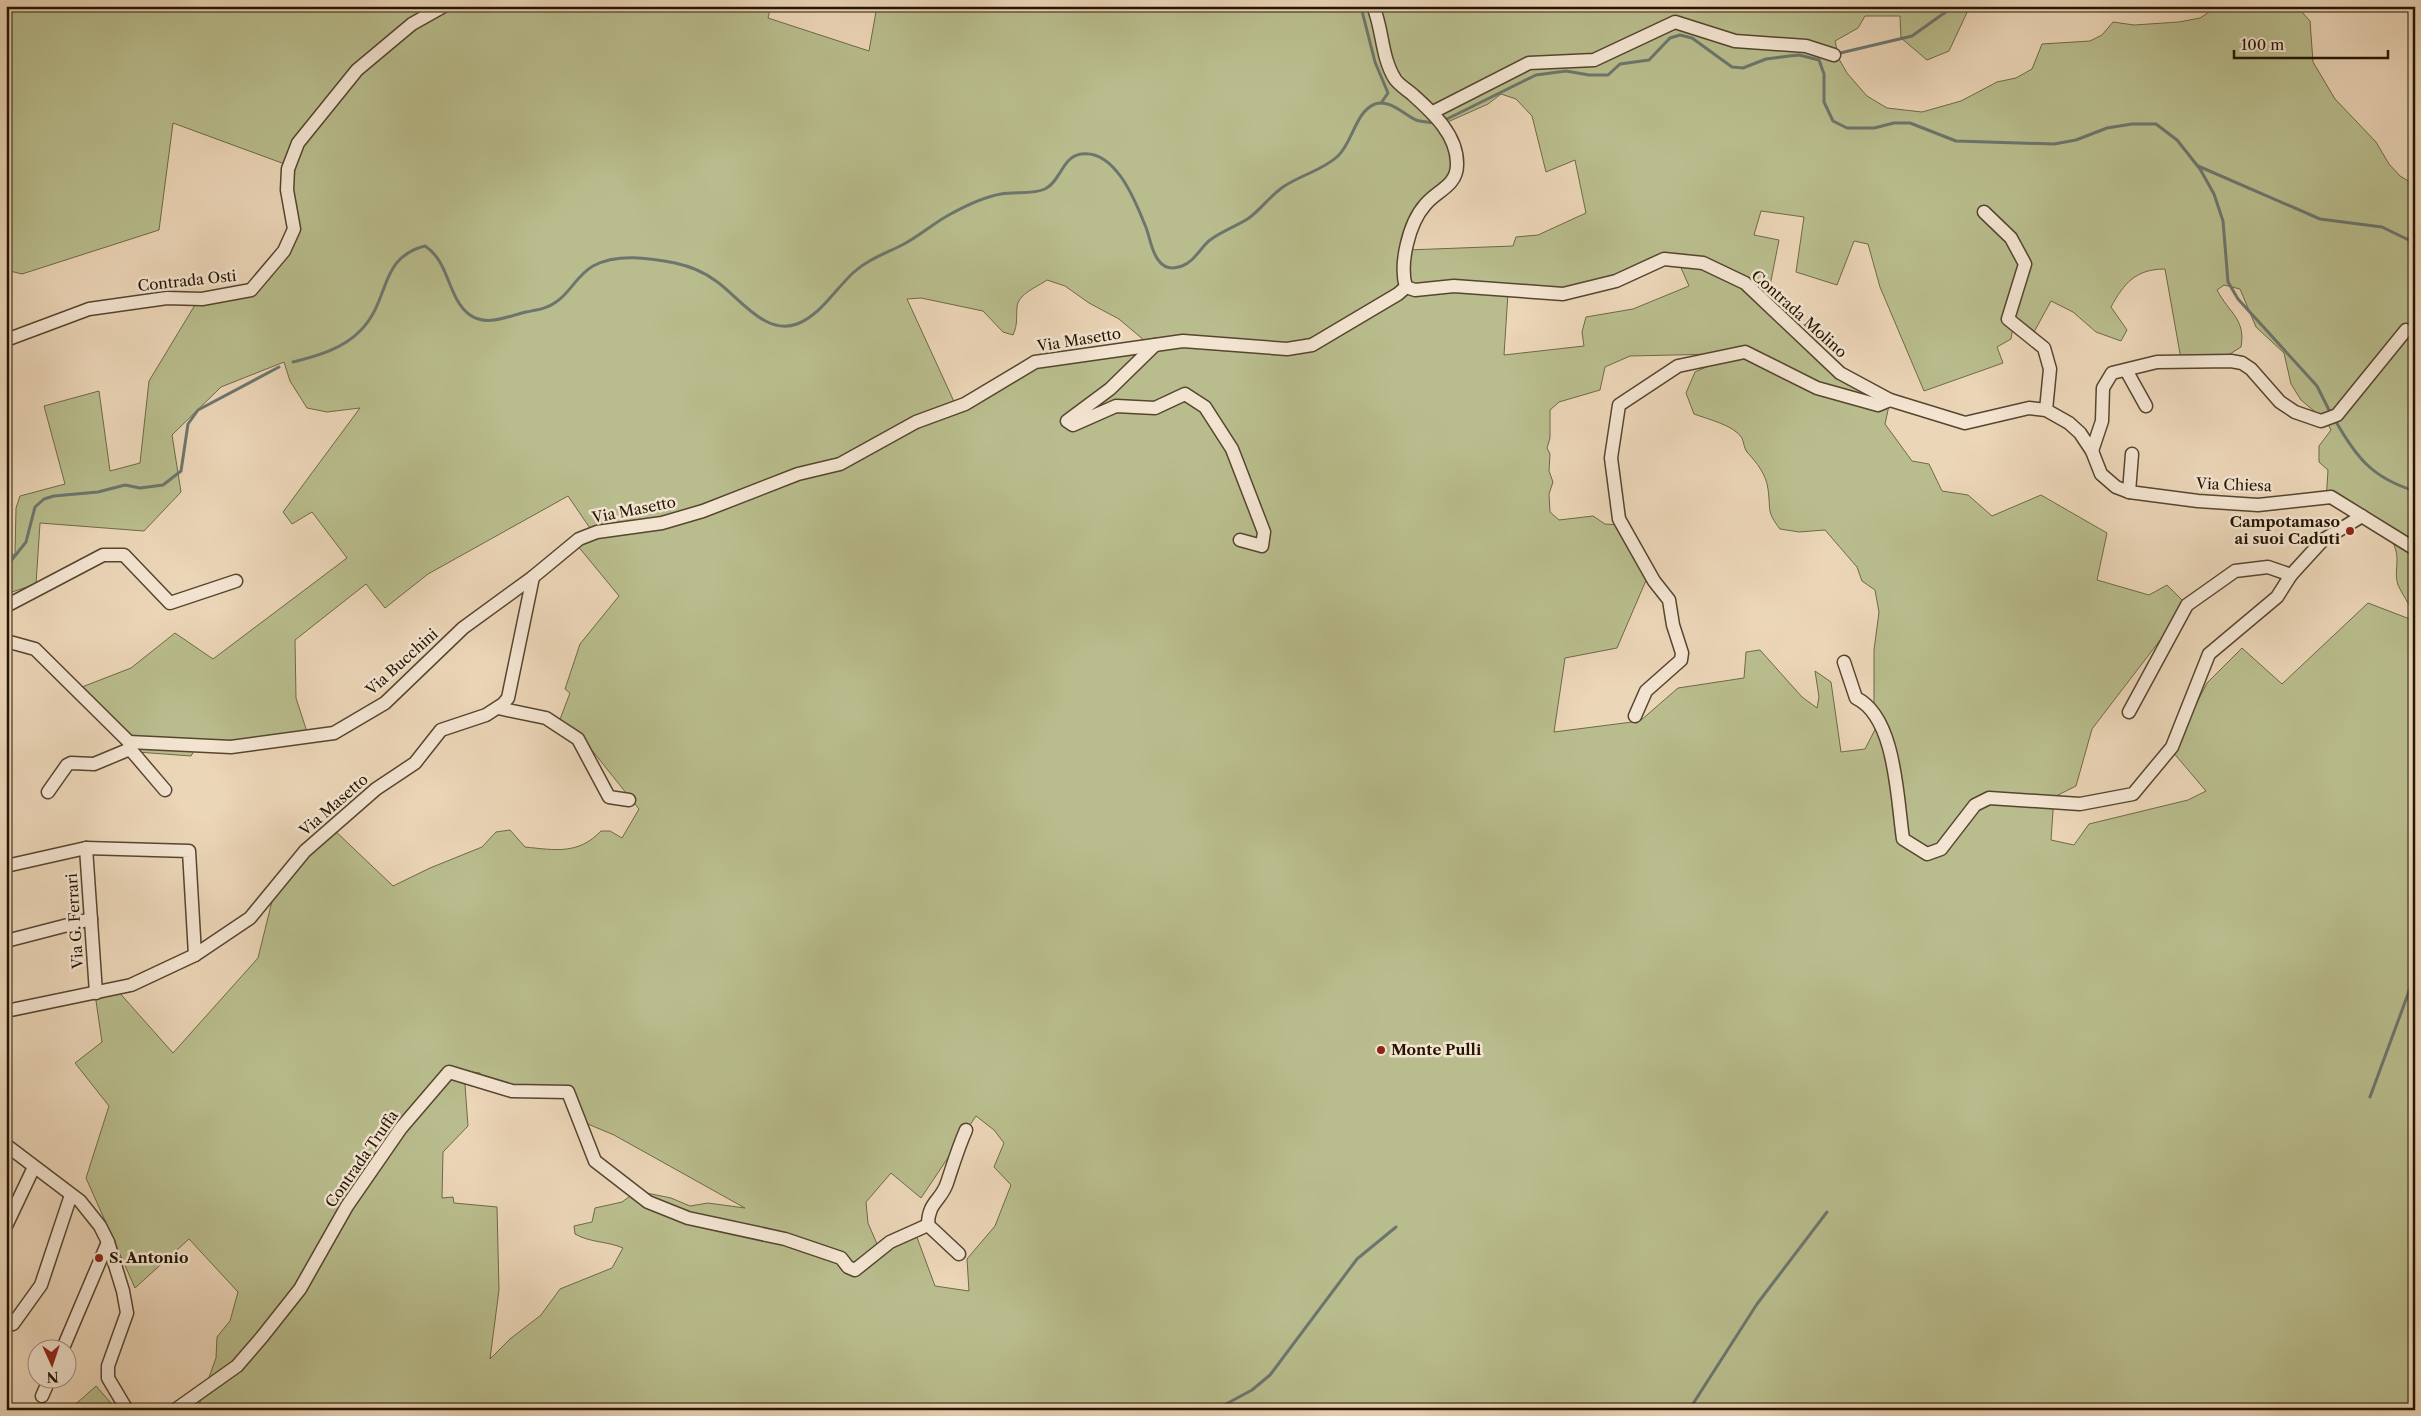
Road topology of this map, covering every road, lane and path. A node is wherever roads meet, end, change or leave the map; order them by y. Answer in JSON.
{"nodes":[{"id":1,"x":444,"y":6,"type":"edge"},
{"id":2,"x":1373,"y":6,"type":"edge"},
{"id":3,"x":1834,"y":55,"type":"dead end"},
{"id":4,"x":1434,"y":114,"type":"junction"},
{"id":5,"x":1984,"y":212,"type":"dead end"},
{"id":6,"x":1406,"y":287,"type":"junction"},
{"id":7,"x":2406,"y":330,"type":"dead end"},
{"id":8,"x":6,"y":340,"type":"edge"},
{"id":9,"x":1154,"y":345,"type":"junction"},
{"id":10,"x":2126,"y":370,"type":"junction"},
{"id":11,"x":1890,"y":400,"type":"junction"},
{"id":12,"x":2146,"y":406,"type":"dead end"},
{"id":13,"x":2046,"y":410,"type":"junction"},
{"id":14,"x":2092,"y":451,"type":"junction"},
{"id":15,"x":2132,"y":454,"type":"dead end"},
{"id":16,"x":2129,"y":492,"type":"junction"},
{"id":17,"x":2362,"y":516,"type":"junction"},
{"id":18,"x":1240,"y":540,"type":"dead end"},
{"id":19,"x":2415,"y":549,"type":"edge"},
{"id":20,"x":2291,"y":575,"type":"junction"},
{"id":21,"x":533,"y":577,"type":"junction"},
{"id":22,"x":236,"y":581,"type":"dead end"},
{"id":23,"x":6,"y":606,"type":"edge"},
{"id":24,"x":6,"y":642,"type":"edge"},
{"id":25,"x":1844,"y":662,"type":"dead end"},
{"id":26,"x":498,"y":708,"type":"junction"},
{"id":27,"x":2129,"y":712,"type":"dead end"},
{"id":28,"x":1635,"y":716,"type":"dead end"},
{"id":29,"x":129,"y":745,"type":"junction"},
{"id":30,"x":165,"y":790,"type":"dead end"},
{"id":31,"x":48,"y":792,"type":"dead end"},
{"id":32,"x":629,"y":800,"type":"dead end"},
{"id":33,"x":86,"y":848,"type":"junction"},
{"id":34,"x":6,"y":866,"type":"edge"},
{"id":35,"x":91,"y":919,"type":"junction"},
{"id":36,"x":6,"y":941,"type":"edge"},
{"id":37,"x":194,"y":955,"type":"junction"},
{"id":38,"x":96,"y":993,"type":"junction"},
{"id":39,"x":6,"y":1011,"type":"edge"},
{"id":40,"x":966,"y":1130,"type":"dead end"},
{"id":41,"x":6,"y":1145,"type":"edge"},
{"id":42,"x":34,"y":1167,"type":"junction"},
{"id":43,"x":71,"y":1195,"type":"junction"},
{"id":44,"x":928,"y":1225,"type":"junction"},
{"id":45,"x":6,"y":1226,"type":"edge"},
{"id":46,"x":108,"y":1242,"type":"junction"},
{"id":47,"x":959,"y":1254,"type":"dead end"},
{"id":48,"x":13,"y":1324,"type":"dead end"},
{"id":49,"x":67,"y":1338,"type":"edge"},
{"id":50,"x":46,"y":1388,"type":"edge"},
{"id":51,"x":42,"y":1396,"type":"dead end"},
{"id":52,"x":127,"y":1410,"type":"edge"},
{"id":53,"x":175,"y":1410,"type":"edge"}],
"edges":[{"from":1,"to":8,"type":"street","name":"Contrada Osti"},
{"from":2,"to":4,"type":"street"},
{"from":3,"to":4,"type":"street"},
{"from":4,"to":6,"type":"street"},
{"from":5,"to":13,"type":"street"},
{"from":6,"to":9,"type":"street","name":"Via Masetto"},
{"from":6,"to":11,"type":"street","name":"Contrada Molino"},
{"from":7,"to":10,"type":"street"},
{"from":9,"to":18,"type":"street"},
{"from":9,"to":21,"type":"street","name":"Via Masetto"},
{"from":10,"to":12,"type":"street"},
{"from":10,"to":14,"type":"street"},
{"from":11,"to":13,"type":"street","name":"Contrada Molino"},
{"from":11,"to":28,"type":"street"},
{"from":13,"to":14,"type":"street"},
{"from":14,"to":16,"type":"street","name":"Via Chiesa"},
{"from":15,"to":16,"type":"street"},
{"from":16,"to":17,"type":"street","name":"Via Chiesa"},
{"from":17,"to":19,"type":"street","name":"Via Chiesa"},
{"from":17,"to":20,"type":"street"},
{"from":20,"to":25,"type":"street"},
{"from":20,"to":27,"type":"street"},
{"from":21,"to":26,"type":"street"},
{"from":21,"to":29,"type":"street","name":"Via Bucchini"},
{"from":22,"to":23,"type":"street"},
{"from":24,"to":29,"type":"street"},
{"from":26,"to":32,"type":"street"},
{"from":26,"to":37,"type":"street","name":"Via Masetto"},
{"from":29,"to":30,"type":"street"},
{"from":29,"to":31,"type":"street","name":"Via Bucchini"},
{"from":33,"to":34,"type":"street"},
{"from":33,"to":35,"type":"street","name":"Via G. Ferrari"},
{"from":33,"to":37,"type":"street"},
{"from":35,"to":36,"type":"street"},
{"from":35,"to":38,"type":"street","name":"Via G. Ferrari"},
{"from":37,"to":38,"type":"street","name":"Via Masetto"},
{"from":38,"to":39,"type":"street","name":"Via Masetto"},
{"from":40,"to":44,"type":"street"},
{"from":41,"to":42,"type":"street"},
{"from":42,"to":43,"type":"street"},
{"from":42,"to":45,"type":"street"},
{"from":43,"to":46,"type":"street"},
{"from":43,"to":48,"type":"street"},
{"from":44,"to":47,"type":"street"},
{"from":44,"to":53,"type":"street","name":"Contrada Truffa"},
{"from":46,"to":49,"type":"street"},
{"from":46,"to":52,"type":"street"},
{"from":50,"to":51,"type":"street"}]}
